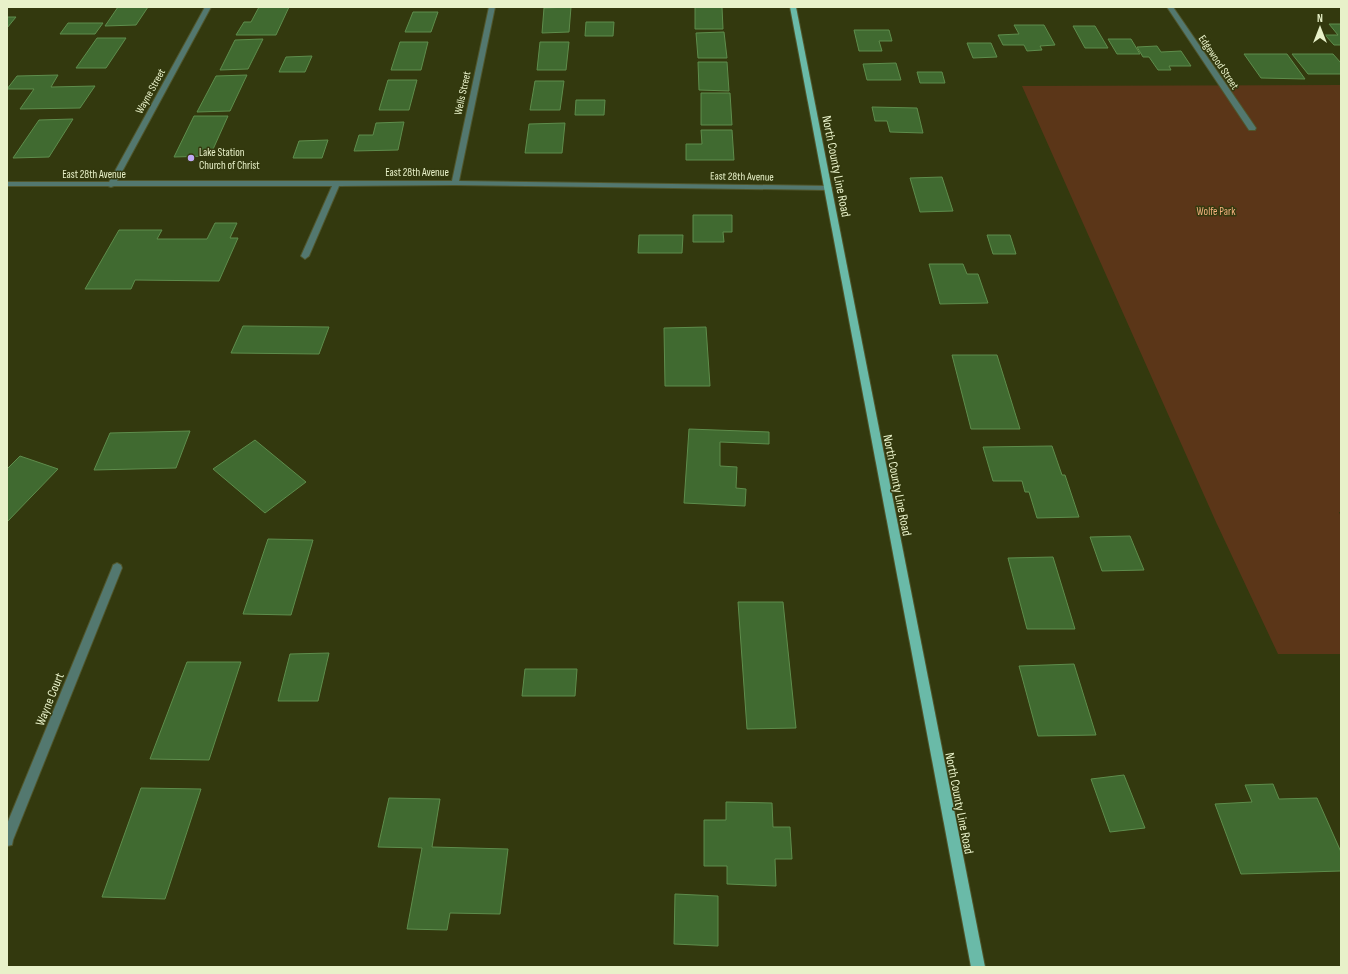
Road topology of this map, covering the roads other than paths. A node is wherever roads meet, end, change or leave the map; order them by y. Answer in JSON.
{"nodes":[{"id":1,"x":208,"y":7,"type":"edge"},
{"id":2,"x":492,"y":7,"type":"edge"},
{"id":3,"x":793,"y":7,"type":"edge"},
{"id":4,"x":1170,"y":7,"type":"edge"},
{"id":5,"x":1252,"y":128,"type":"dead end"},
{"id":6,"x":454,"y":183,"type":"junction"},
{"id":7,"x":7,"y":184,"type":"edge"},
{"id":8,"x":336,"y":184,"type":"junction"},
{"id":9,"x":111,"y":185,"type":"junction"},
{"id":10,"x":828,"y":188,"type":"junction"},
{"id":11,"x":305,"y":256,"type":"dead end"},
{"id":12,"x":116,"y":568,"type":"dead end"},
{"id":13,"x":7,"y":840,"type":"edge"},
{"id":14,"x":978,"y":967,"type":"edge"}],
"edges":[{"from":1,"to":9,"type":"street","name":"Wayne Street"},
{"from":2,"to":6,"type":"street","name":"Wells Street"},
{"from":3,"to":10,"type":"main road","name":"North County Line Road"},
{"from":4,"to":5,"type":"street","name":"Edgewood Street"},
{"from":6,"to":8,"type":"street","name":"East 28th Avenue"},
{"from":6,"to":10,"type":"street","name":"East 28th Avenue"},
{"from":7,"to":9,"type":"street","name":"East 28th Avenue"},
{"from":8,"to":9,"type":"street","name":"East 28th Avenue"},
{"from":8,"to":11,"type":"street"},
{"from":10,"to":14,"type":"main road","name":"North County Line Road"},
{"from":12,"to":13,"type":"street","name":"Wayne Court"}]}
